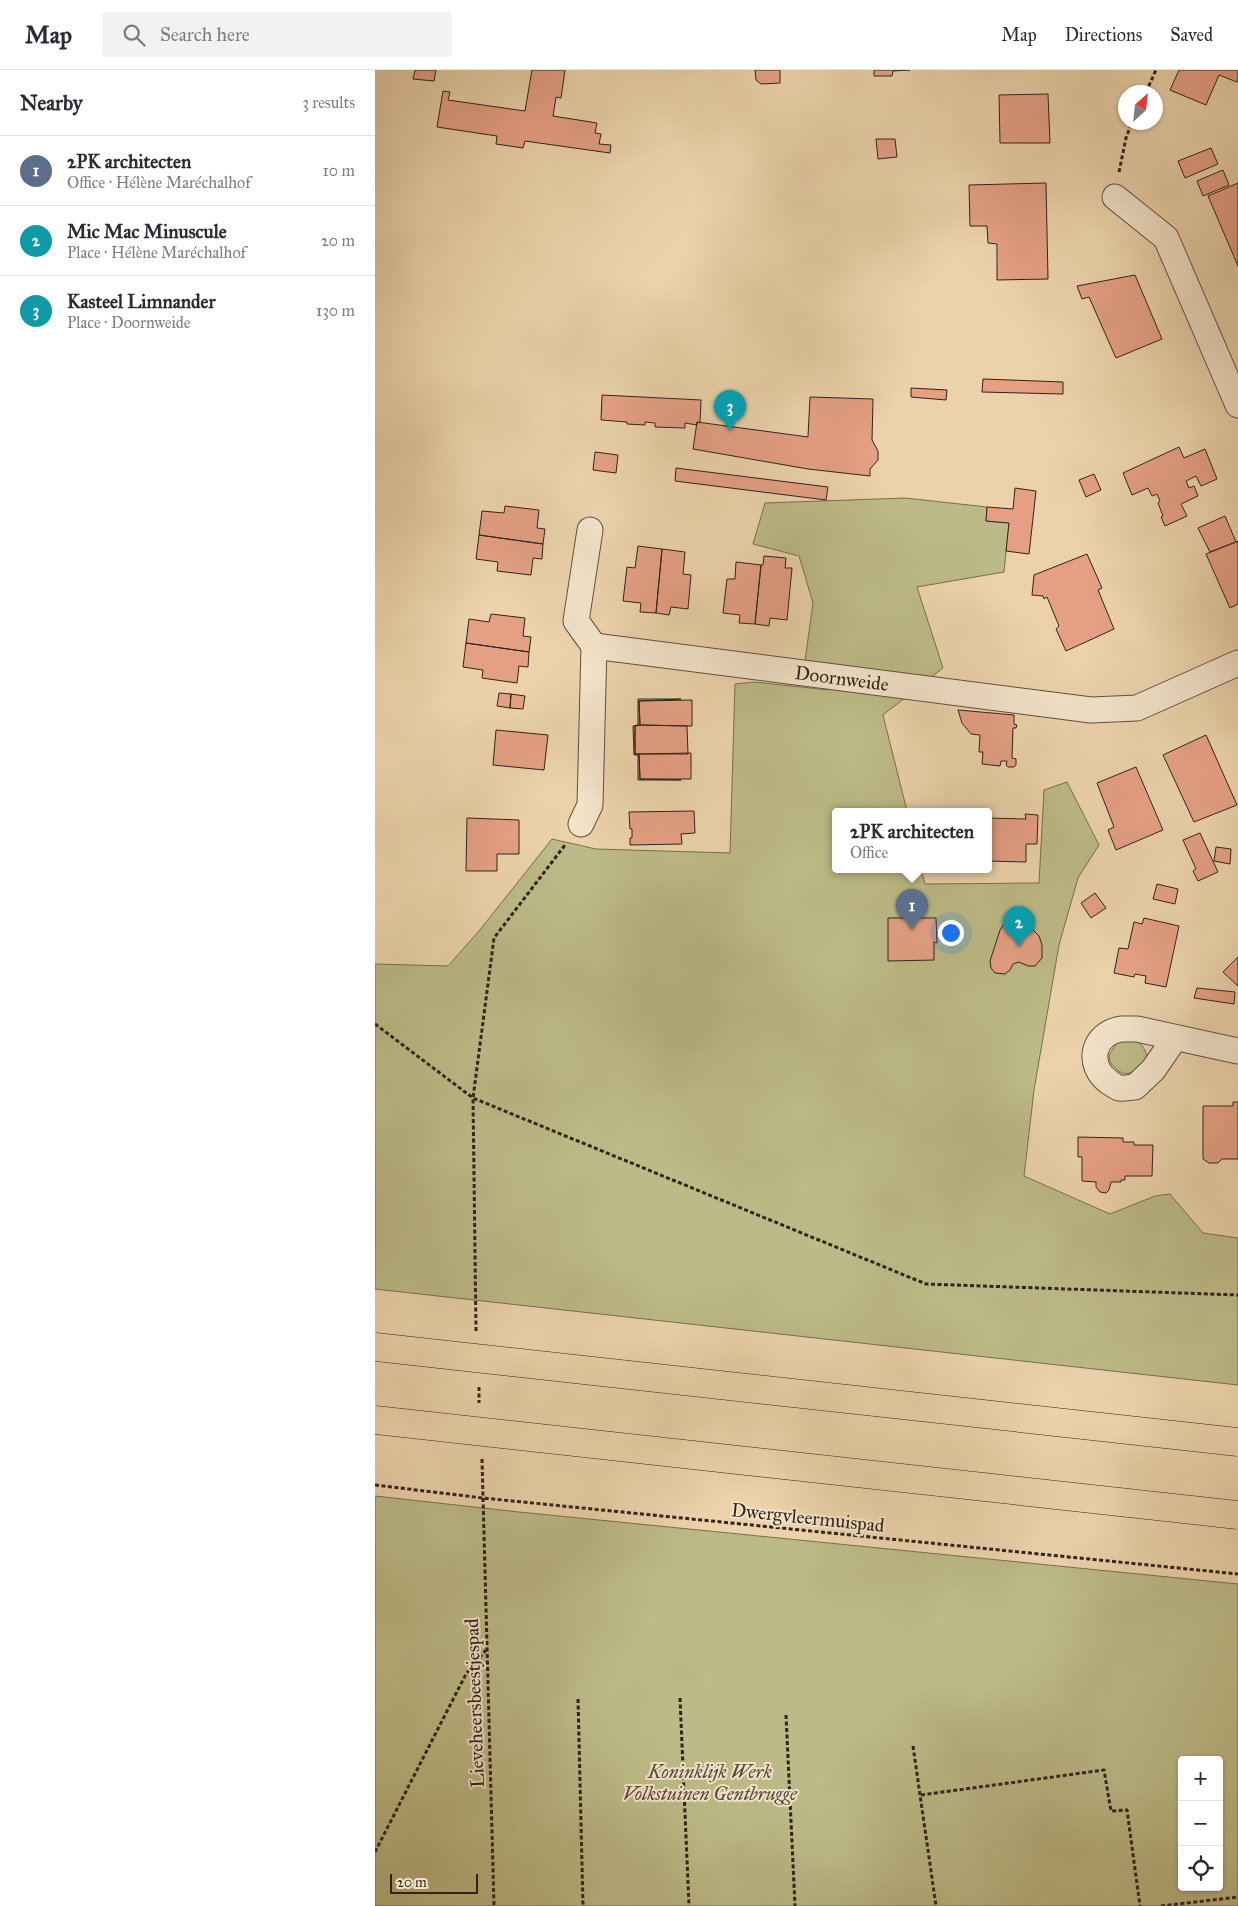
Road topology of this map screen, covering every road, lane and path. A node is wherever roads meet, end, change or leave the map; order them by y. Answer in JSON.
{"nodes":[{"id":1,"x":1156,"y":70,"type":"edge"},
{"id":2,"x":1149,"y":85,"type":"edge"},
{"id":3,"x":1130,"y":130,"type":"edge"},
{"id":4,"x":1115,"y":197,"type":"joint"},
{"id":5,"x":1238,"y":405,"type":"edge"},
{"id":6,"x":590,"y":530,"type":"dead end"},
{"id":7,"x":594,"y":646,"type":"junction"},
{"id":8,"x":1238,"y":663,"type":"edge"},
{"id":9,"x":581,"y":824,"type":"joint"},
{"id":10,"x":375,"y":1024,"type":"edge"},
{"id":11,"x":1175,"y":1038,"type":"dead end"},
{"id":12,"x":1238,"y":1051,"type":"edge"},
{"id":13,"x":473,"y":1098,"type":"junction"},
{"id":14,"x":1238,"y":1295,"type":"edge"},
{"id":15,"x":477,"y":1338,"type":"dead end"},
{"id":16,"x":375,"y":1347,"type":"edge"},
{"id":17,"x":479,"y":1386,"type":"dead end"},
{"id":18,"x":479,"y":1404,"type":"dead end"},
{"id":19,"x":375,"y":1420,"type":"edge"},
{"id":20,"x":1238,"y":1442,"type":"edge"},
{"id":21,"x":481,"y":1452,"type":"dead end"},
{"id":22,"x":375,"y":1485,"type":"edge"},
{"id":23,"x":483,"y":1498,"type":"junction"},
{"id":24,"x":1238,"y":1515,"type":"edge"},
{"id":25,"x":1238,"y":1574,"type":"edge"},
{"id":26,"x":486,"y":1650,"type":"junction"},
{"id":27,"x":680,"y":1698,"type":"dead end"},
{"id":28,"x":578,"y":1699,"type":"dead end"},
{"id":29,"x":787,"y":1715,"type":"dead end"},
{"id":30,"x":913,"y":1746,"type":"dead end"},
{"id":31,"x":921,"y":1795,"type":"junction"},
{"id":32,"x":375,"y":1852,"type":"edge"},
{"id":33,"x":1238,"y":1897,"type":"edge"},
{"id":34,"x":494,"y":1906,"type":"edge"},
{"id":35,"x":583,"y":1906,"type":"edge"},
{"id":36,"x":689,"y":1906,"type":"edge"},
{"id":37,"x":795,"y":1906,"type":"edge"},
{"id":38,"x":936,"y":1906,"type":"edge"},
{"id":39,"x":1139,"y":1906,"type":"edge"},
{"id":40,"x":1161,"y":1906,"type":"edge"}],
"edges":[{"from":1,"to":2,"type":"path"},
{"from":3,"to":4,"type":"path"},
{"from":4,"to":5,"type":"street"},
{"from":6,"to":7,"type":"street"},
{"from":7,"to":8,"type":"street","name":"Doornweide"},
{"from":7,"to":9,"type":"street"},
{"from":9,"to":13,"type":"path"},
{"from":10,"to":13,"type":"path"},
{"from":11,"to":12,"type":"street"},
{"from":13,"to":14,"type":"path"},
{"from":13,"to":15,"type":"path"},
{"from":16,"to":20,"type":"highway","bridge":true},
{"from":17,"to":18,"type":"path"},
{"from":19,"to":24,"type":"highway","bridge":true},
{"from":21,"to":23,"type":"path","name":"Lieveheersbeestjespad"},
{"from":22,"to":23,"type":"path","name":"Dwergvleermuispad"},
{"from":23,"to":25,"type":"path","name":"Dwergvleermuispad"},
{"from":23,"to":26,"type":"path","name":"Lieveheersbeestjespad"},
{"from":26,"to":32,"type":"path"},
{"from":26,"to":34,"type":"path","name":"Lieveheersbeestjespad"},
{"from":27,"to":36,"type":"path"},
{"from":28,"to":35,"type":"path"},
{"from":29,"to":37,"type":"path"},
{"from":30,"to":31,"type":"path"},
{"from":31,"to":38,"type":"path"},
{"from":31,"to":39,"type":"path"},
{"from":33,"to":40,"type":"path"}]}
